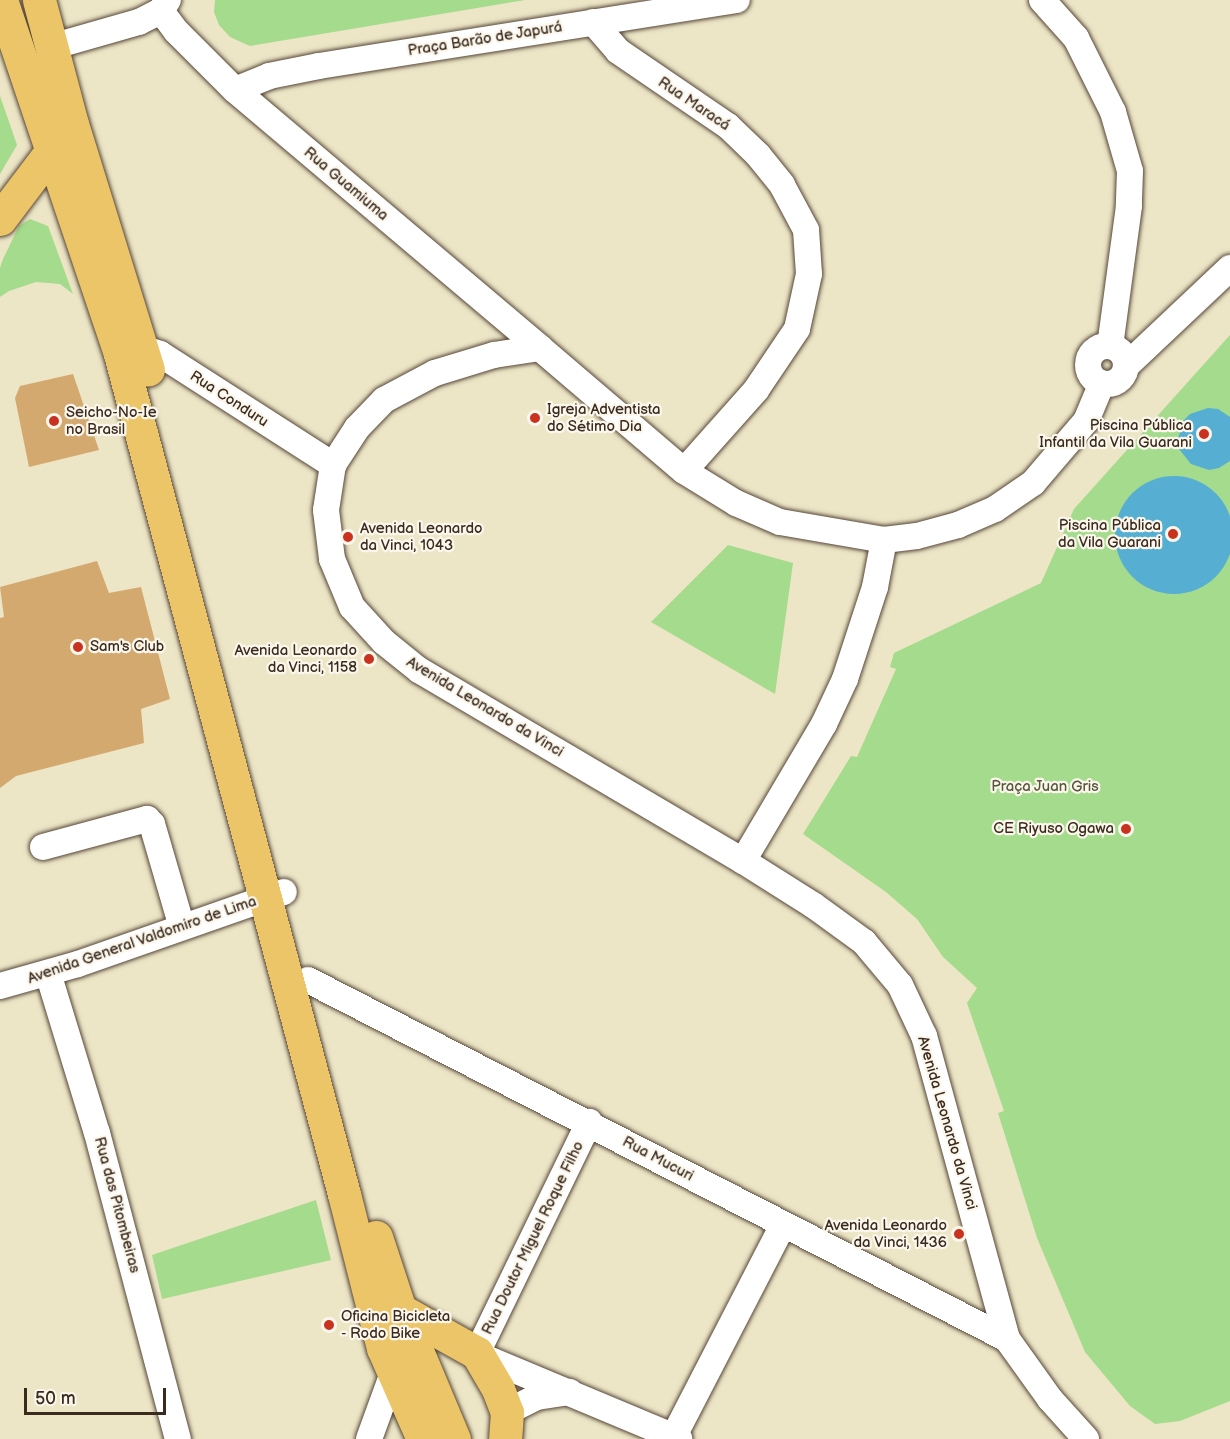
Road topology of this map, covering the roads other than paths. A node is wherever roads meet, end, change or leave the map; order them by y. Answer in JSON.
{"nodes":[{"id":1,"x":1,"y":0,"type":"edge"},
{"id":2,"x":39,"y":0,"type":"edge"},
{"id":3,"x":737,"y":0,"type":"edge"},
{"id":4,"x":1042,"y":0,"type":"edge"},
{"id":5,"x":164,"y":5,"type":"edge"},
{"id":6,"x":593,"y":22,"type":"junction"},
{"id":7,"x":51,"y":47,"type":"junction"},
{"id":8,"x":235,"y":90,"type":"junction"},
{"id":9,"x":72,"y":124,"type":"junction"},
{"id":10,"x":52,"y":152,"type":"junction"},
{"id":11,"x":0,"y":219,"type":"edge"},
{"id":12,"x":1230,"y":268,"type":"edge"},
{"id":13,"x":1110,"y":346,"type":"junction"},
{"id":14,"x":540,"y":348,"type":"junction"},
{"id":15,"x":131,"y":351,"type":"junction"},
{"id":16,"x":1126,"y":366,"type":"junction"},
{"id":17,"x":1102,"y":384,"type":"junction"},
{"id":18,"x":333,"y":465,"type":"junction"},
{"id":19,"x":684,"y":471,"type":"junction"},
{"id":20,"x":884,"y":540,"type":"junction"},
{"id":21,"x":43,"y":848,"type":"dead end"},
{"id":22,"x":743,"y":861,"type":"junction"},
{"id":23,"x":275,"y":895,"type":"junction"},
{"id":24,"x":182,"y":927,"type":"junction"},
{"id":25,"x":48,"y":973,"type":"junction"},
{"id":26,"x":308,"y":980,"type":"junction"},
{"id":27,"x":0,"y":986,"type":"edge"},
{"id":28,"x":589,"y":1122,"type":"junction"},
{"id":29,"x":783,"y":1225,"type":"junction"},
{"id":30,"x":400,"y":1310,"type":"junction"},
{"id":31,"x":1007,"y":1339,"type":"junction"},
{"id":32,"x":416,"y":1348,"type":"junction"},
{"id":33,"x":477,"y":1353,"type":"junction"},
{"id":34,"x":392,"y":1372,"type":"junction"},
{"id":35,"x":571,"y":1392,"type":"junction"},
{"id":36,"x":502,"y":1430,"type":"edge"},
{"id":37,"x":677,"y":1438,"type":"edge"},
{"id":38,"x":178,"y":1439,"type":"edge"},
{"id":39,"x":369,"y":1439,"type":"edge"},
{"id":40,"x":423,"y":1439,"type":"edge"},
{"id":41,"x":454,"y":1439,"type":"edge"},
{"id":42,"x":1086,"y":1439,"type":"edge"}],
"edges":[{"from":1,"to":10,"type":"main road"},
{"from":2,"to":7,"type":"main road"},
{"from":3,"to":6,"type":"street","name":"Praça Barão de Japurá"},
{"from":4,"to":13,"type":"street"},
{"from":5,"to":7,"type":"street"},
{"from":5,"to":8,"type":"street","name":"Rua Guamiuma"},
{"from":6,"to":8,"type":"street","name":"Praça Barão de Japurá"},
{"from":6,"to":19,"type":"street","name":"Rua Maracá"},
{"from":7,"to":9,"type":"main road"},
{"from":8,"to":14,"type":"street","name":"Rua Guamiuma"},
{"from":9,"to":10,"type":"main road"},
{"from":9,"to":15,"type":"main road"},
{"from":10,"to":11,"type":"main road"},
{"from":10,"to":15,"type":"main road"},
{"from":12,"to":16,"type":"street"},
{"from":13,"to":16,"type":"street"},
{"from":13,"to":17,"type":"street"},
{"from":14,"to":18,"type":"street","name":"Avenida Leonardo da Vinci"},
{"from":14,"to":19,"type":"street"},
{"from":15,"to":18,"type":"street","name":"Rua Conduru"},
{"from":15,"to":23,"type":"main road"},
{"from":16,"to":17,"type":"street"},
{"from":17,"to":20,"type":"street"},
{"from":18,"to":22,"type":"street","name":"Avenida Leonardo da Vinci"},
{"from":19,"to":20,"type":"street"},
{"from":20,"to":22,"type":"street"},
{"from":21,"to":24,"type":"street"},
{"from":22,"to":31,"type":"street","name":"Avenida Leonardo da Vinci"},
{"from":23,"to":24,"type":"street","name":"Avenida General Valdomiro de Lima"},
{"from":23,"to":26,"type":"main road"},
{"from":23,"to":34,"type":"main road"},
{"from":24,"to":25,"type":"street","name":"Avenida General Valdomiro de Lima"},
{"from":25,"to":27,"type":"street","name":"Avenida General Valdomiro de Lima"},
{"from":25,"to":38,"type":"street","name":"Rua das Pitombeiras"},
{"from":26,"to":28,"type":"street","name":"Rua Mucuri"},
{"from":26,"to":30,"type":"main road"},
{"from":28,"to":29,"type":"street","name":"Rua Mucuri"},
{"from":28,"to":33,"type":"street","name":"Rua Doutor Miguel Roque Filho"},
{"from":29,"to":31,"type":"street","name":"Rua Mucuri"},
{"from":29,"to":37,"type":"street"},
{"from":30,"to":32,"type":"main road"},
{"from":30,"to":33,"type":"main road"},
{"from":31,"to":42,"type":"street","name":"Avenida Leonardo da Vinci"},
{"from":32,"to":33,"type":"street"},
{"from":32,"to":34,"type":"street"},
{"from":32,"to":41,"type":"main road"},
{"from":33,"to":35,"type":"street"},
{"from":33,"to":36,"type":"main road"},
{"from":34,"to":39,"type":"street"},
{"from":34,"to":40,"type":"main road"},
{"from":35,"to":36,"type":"street"},
{"from":35,"to":37,"type":"street"}]}
